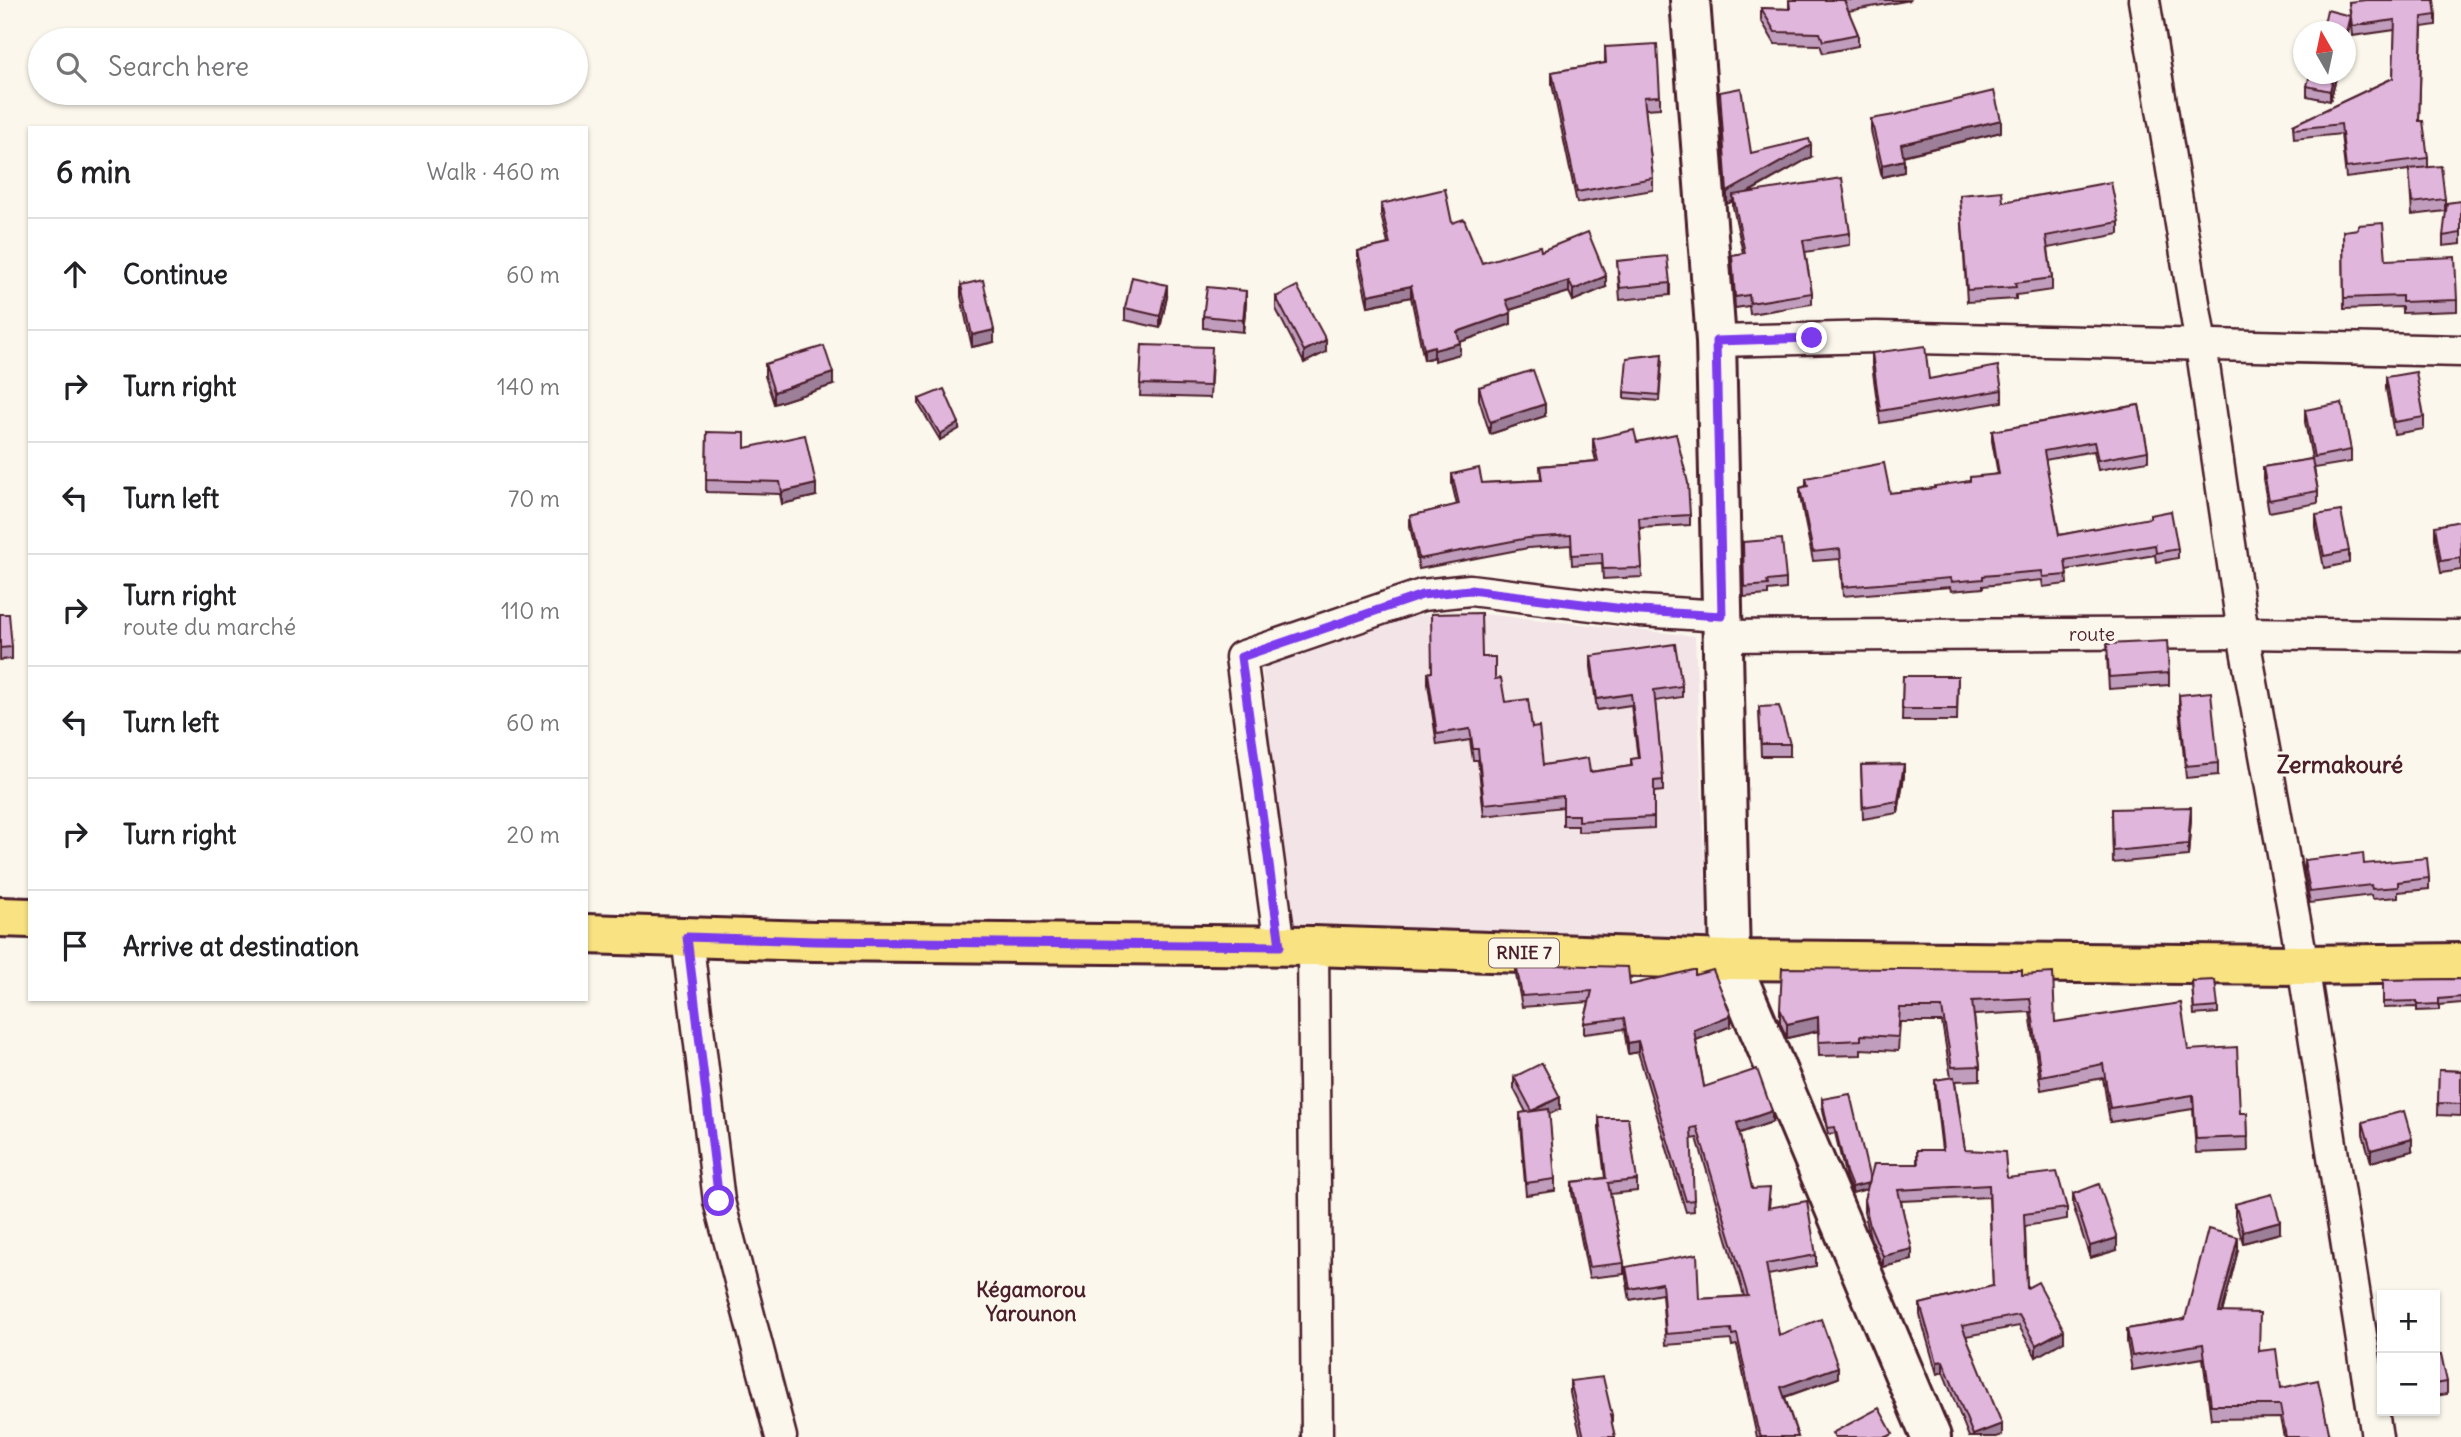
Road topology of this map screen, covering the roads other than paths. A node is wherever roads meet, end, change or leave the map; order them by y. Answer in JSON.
{"nodes":[{"id":1,"x":1690,"y":0,"type":"edge"},
{"id":2,"x":2144,"y":0,"type":"edge"},
{"id":3,"x":1716,"y":341,"type":"junction"},
{"id":4,"x":2201,"y":345,"type":"junction"},
{"id":5,"x":2461,"y":351,"type":"edge"},
{"id":6,"x":1722,"y":626,"type":"junction"},
{"id":7,"x":2243,"y":633,"type":"junction"},
{"id":8,"x":2461,"y":636,"type":"edge"},
{"id":9,"x":0,"y":917,"type":"edge"},
{"id":10,"x":28,"y":918,"type":"edge"},
{"id":11,"x":588,"y":934,"type":"edge"},
{"id":12,"x":687,"y":937,"type":"junction"},
{"id":13,"x":1296,"y":946,"type":"junction"},
{"id":14,"x":1730,"y":960,"type":"junction"},
{"id":15,"x":2461,"y":963,"type":"edge"},
{"id":16,"x":2303,"y":965,"type":"junction"},
{"id":17,"x":781,"y":1437,"type":"edge"},
{"id":18,"x":1317,"y":1437,"type":"edge"},
{"id":19,"x":1931,"y":1437,"type":"edge"},
{"id":20,"x":2377,"y":1437,"type":"edge"}],
"edges":[{"from":1,"to":3,"type":"street"},
{"from":2,"to":4,"type":"street"},
{"from":3,"to":4,"type":"street"},
{"from":3,"to":6,"type":"street"},
{"from":4,"to":5,"type":"street"},
{"from":4,"to":7,"type":"street"},
{"from":6,"to":7,"type":"street","name":"route"},
{"from":6,"to":13,"type":"street","name":"route"},
{"from":6,"to":14,"type":"street"},
{"from":7,"to":8,"type":"street","name":"route"},
{"from":7,"to":16,"type":"street"},
{"from":9,"to":10,"type":"main road"},
{"from":11,"to":12,"type":"main road","number":"RNIE 7"},
{"from":12,"to":13,"type":"main road","number":"RNIE 7"},
{"from":12,"to":17,"type":"street"},
{"from":13,"to":14,"type":"main road","number":"RNIE 7"},
{"from":13,"to":18,"type":"street"},
{"from":14,"to":16,"type":"main road","number":"RNIE 7"},
{"from":14,"to":19,"type":"street"},
{"from":15,"to":16,"type":"main road","number":"RNIE 7"},
{"from":16,"to":20,"type":"street"}]}
